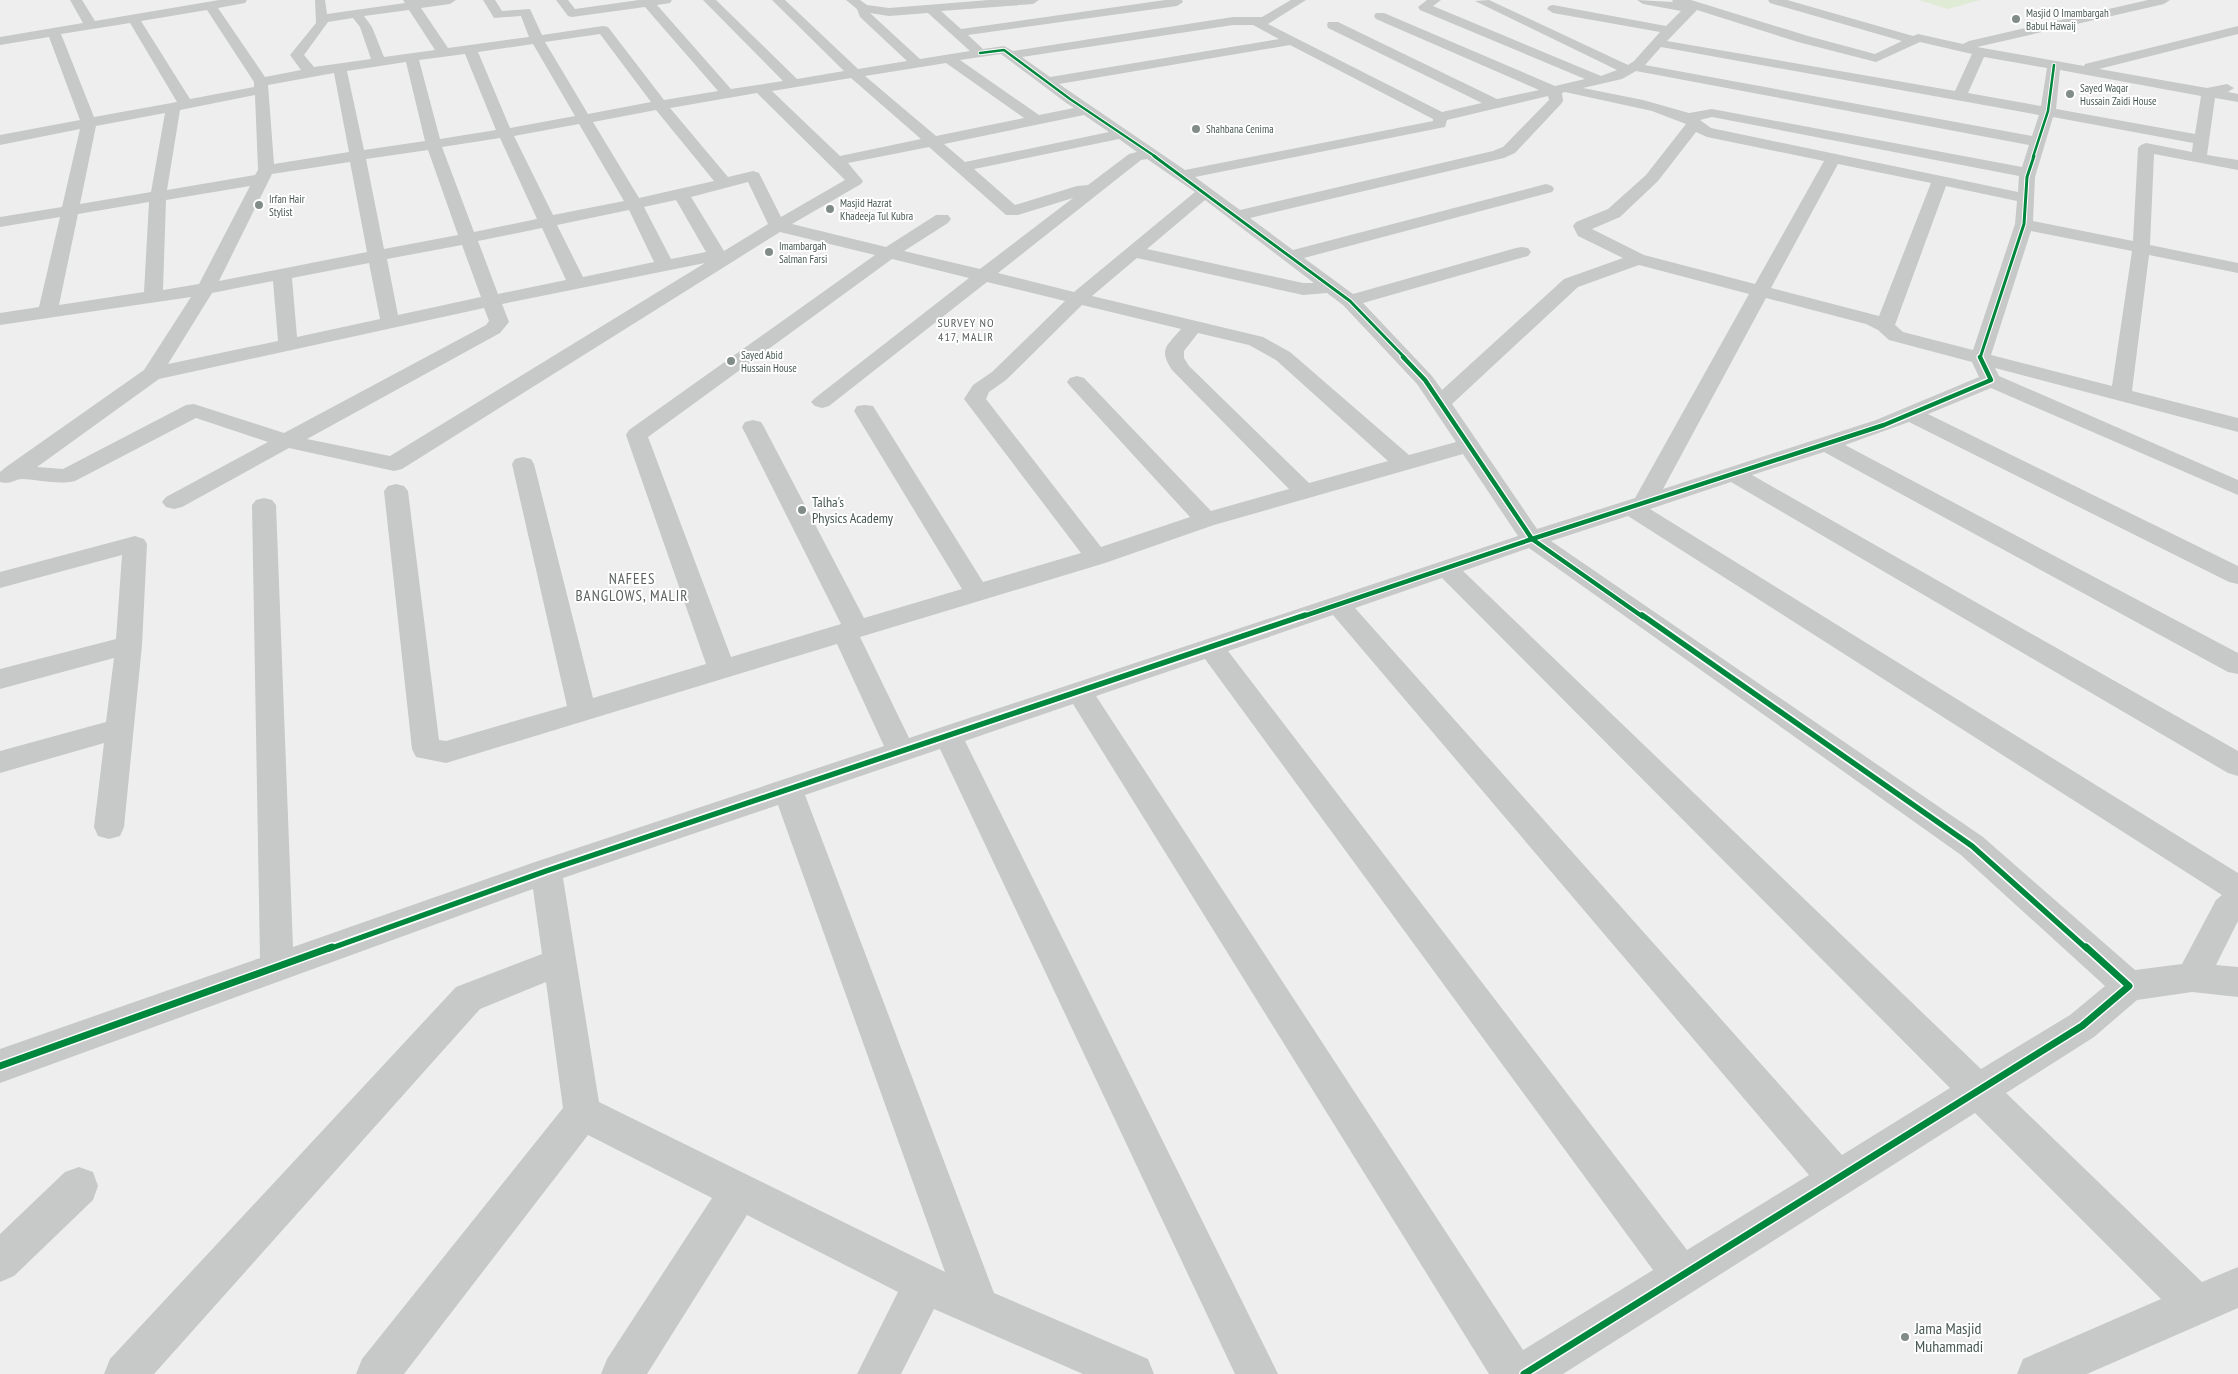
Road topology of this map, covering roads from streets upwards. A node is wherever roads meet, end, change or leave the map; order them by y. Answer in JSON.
{"nodes":[{"id":1,"x":76,"y":0,"type":"edge"},
{"id":2,"x":320,"y":0,"type":"edge"},
{"id":3,"x":450,"y":0,"type":"edge"},
{"id":4,"x":489,"y":0,"type":"edge"},
{"id":5,"x":562,"y":0,"type":"edge"},
{"id":6,"x":669,"y":0,"type":"edge"},
{"id":7,"x":709,"y":0,"type":"edge"},
{"id":8,"x":778,"y":0,"type":"edge"},
{"id":9,"x":1033,"y":0,"type":"edge"},
{"id":10,"x":1300,"y":0,"type":"edge"},
{"id":11,"x":1435,"y":0,"type":"edge"},
{"id":12,"x":1565,"y":0,"type":"edge"},
{"id":13,"x":1643,"y":0,"type":"edge"},
{"id":14,"x":1774,"y":0,"type":"edge"},
{"id":15,"x":2164,"y":0,"type":"edge"},
{"id":16,"x":233,"y":1,"type":"edge"},
{"id":17,"x":640,"y":2,"type":"edge"},
{"id":18,"x":988,"y":2,"type":"edge"},
{"id":19,"x":1177,"y":2,"type":"dead end"},
{"id":20,"x":1481,"y":2,"type":"dead end"},
{"id":21,"x":410,"y":3,"type":"edge"},
{"id":22,"x":857,"y":4,"type":"edge"},
{"id":23,"x":1826,"y":4,"type":"dead end"},
{"id":24,"x":174,"y":5,"type":"edge"},
{"id":25,"x":210,"y":5,"type":"junction"},
{"id":26,"x":1688,"y":5,"type":"edge"},
{"id":27,"x":930,"y":8,"type":"junction"},
{"id":28,"x":1553,"y":9,"type":"junction"},
{"id":29,"x":1807,"y":9,"type":"junction"},
{"id":30,"x":356,"y":14,"type":"junction"},
{"id":31,"x":1380,"y":16,"type":"dead end"},
{"id":32,"x":133,"y":18,"type":"junction"},
{"id":33,"x":322,"y":19,"type":"junction"},
{"id":34,"x":1263,"y":21,"type":"junction"},
{"id":35,"x":1698,"y":23,"type":"dead end"},
{"id":36,"x":1333,"y":25,"type":"dead end"},
{"id":37,"x":1531,"y":25,"type":"junction"},
{"id":38,"x":1674,"y":25,"type":"junction"},
{"id":39,"x":91,"y":26,"type":"junction"},
{"id":40,"x":1726,"y":28,"type":"dead end"},
{"id":41,"x":2238,"y":30,"type":"edge"},
{"id":42,"x":54,"y":32,"type":"junction"},
{"id":43,"x":1780,"y":32,"type":"junction"},
{"id":44,"x":958,"y":33,"type":"junction"},
{"id":45,"x":537,"y":39,"type":"junction"},
{"id":46,"x":1914,"y":40,"type":"junction"},
{"id":47,"x":0,"y":41,"type":"edge"},
{"id":48,"x":1292,"y":41,"type":"junction"},
{"id":49,"x":1658,"y":43,"type":"junction"},
{"id":50,"x":1960,"y":47,"type":"junction"},
{"id":51,"x":470,"y":49,"type":"junction"},
{"id":52,"x":1980,"y":52,"type":"junction"},
{"id":53,"x":444,"y":53,"type":"junction"},
{"id":54,"x":980,"y":53,"type":"junction"},
{"id":55,"x":1011,"y":54,"type":"junction"},
{"id":56,"x":412,"y":58,"type":"junction"},
{"id":57,"x":948,"y":58,"type":"junction"},
{"id":58,"x":1876,"y":58,"type":"junction"},
{"id":59,"x":379,"y":62,"type":"junction"},
{"id":60,"x":917,"y":63,"type":"junction"},
{"id":61,"x":2054,"y":65,"type":"junction"},
{"id":62,"x":340,"y":68,"type":"junction"},
{"id":63,"x":1631,"y":68,"type":"junction"},
{"id":64,"x":2081,"y":69,"type":"junction"},
{"id":65,"x":310,"y":72,"type":"junction"},
{"id":66,"x":854,"y":73,"type":"junction"},
{"id":67,"x":1599,"y":80,"type":"junction"},
{"id":68,"x":1048,"y":82,"type":"junction"},
{"id":69,"x":794,"y":83,"type":"junction"},
{"id":70,"x":2238,"y":84,"type":"edge"},
{"id":71,"x":1892,"y":85,"type":"junction"},
{"id":72,"x":261,"y":86,"type":"junction"},
{"id":73,"x":760,"y":88,"type":"junction"},
{"id":74,"x":1559,"y":90,"type":"junction"},
{"id":75,"x":2209,"y":92,"type":"junction"},
{"id":76,"x":728,"y":94,"type":"junction"},
{"id":77,"x":1959,"y":97,"type":"junction"},
{"id":78,"x":2238,"y":98,"type":"edge"},
{"id":79,"x":1495,"y":104,"type":"junction"},
{"id":80,"x":179,"y":105,"type":"junction"},
{"id":81,"x":660,"y":105,"type":"junction"},
{"id":82,"x":1087,"y":110,"type":"junction"},
{"id":83,"x":2048,"y":111,"type":"junction"},
{"id":84,"x":1876,"y":112,"type":"junction"},
{"id":85,"x":1440,"y":117,"type":"junction"},
{"id":86,"x":583,"y":119,"type":"junction"},
{"id":87,"x":1691,"y":120,"type":"junction"},
{"id":88,"x":1037,"y":121,"type":"junction"},
{"id":89,"x":89,"y":123,"type":"junction"},
{"id":90,"x":505,"y":133,"type":"junction"},
{"id":91,"x":1121,"y":134,"type":"junction"},
{"id":92,"x":1,"y":139,"type":"edge"},
{"id":93,"x":1858,"y":141,"type":"junction"},
{"id":94,"x":934,"y":142,"type":"junction"},
{"id":95,"x":2038,"y":142,"type":"junction"},
{"id":96,"x":433,"y":143,"type":"junction"},
{"id":97,"x":2200,"y":149,"type":"junction"},
{"id":98,"x":1150,"y":153,"type":"junction"},
{"id":99,"x":356,"y":156,"type":"junction"},
{"id":100,"x":1840,"y":160,"type":"junction"},
{"id":101,"x":837,"y":161,"type":"junction"},
{"id":102,"x":2238,"y":165,"type":"edge"},
{"id":103,"x":963,"y":168,"type":"junction"},
{"id":104,"x":264,"y":174,"type":"junction"},
{"id":105,"x":1182,"y":175,"type":"junction"},
{"id":106,"x":1940,"y":180,"type":"junction"},
{"id":107,"x":724,"y":183,"type":"junction"},
{"id":108,"x":1098,"y":185,"type":"junction"},
{"id":109,"x":1546,"y":189,"type":"dead end"},
{"id":110,"x":1205,"y":192,"type":"junction"},
{"id":111,"x":681,"y":194,"type":"junction"},
{"id":112,"x":158,"y":196,"type":"junction"},
{"id":113,"x":2026,"y":198,"type":"junction"},
{"id":114,"x":634,"y":204,"type":"junction"},
{"id":115,"x":71,"y":210,"type":"junction"},
{"id":116,"x":1236,"y":216,"type":"junction"},
{"id":117,"x":942,"y":218,"type":"dead end"},
{"id":118,"x":547,"y":221,"type":"junction"},
{"id":119,"x":0,"y":222,"type":"edge"},
{"id":120,"x":777,"y":226,"type":"junction"},
{"id":121,"x":469,"y":238,"type":"junction"},
{"id":122,"x":2142,"y":248,"type":"junction"},
{"id":123,"x":1134,"y":252,"type":"junction"},
{"id":124,"x":1522,"y":252,"type":"dead end"},
{"id":125,"x":726,"y":253,"type":"junction"},
{"id":126,"x":889,"y":253,"type":"junction"},
{"id":127,"x":377,"y":255,"type":"junction"},
{"id":128,"x":1290,"y":256,"type":"junction"},
{"id":129,"x":1638,"y":259,"type":"junction"},
{"id":130,"x":665,"y":266,"type":"junction"},
{"id":131,"x":2238,"y":268,"type":"edge"},
{"id":132,"x":282,"y":274,"type":"junction"},
{"id":133,"x":982,"y":275,"type":"junction"},
{"id":134,"x":577,"y":284,"type":"junction"},
{"id":135,"x":205,"y":290,"type":"junction"},
{"id":136,"x":1761,"y":290,"type":"junction"},
{"id":137,"x":1340,"y":294,"type":"junction"},
{"id":138,"x":153,"y":297,"type":"junction"},
{"id":139,"x":1078,"y":298,"type":"junction"},
{"id":140,"x":492,"y":301,"type":"junction"},
{"id":141,"x":48,"y":312,"type":"junction"},
{"id":142,"x":0,"y":319,"type":"edge"},
{"id":143,"x":390,"y":322,"type":"junction"},
{"id":144,"x":1194,"y":326,"type":"junction"},
{"id":145,"x":1884,"y":326,"type":"junction"},
{"id":146,"x":288,"y":345,"type":"junction"},
{"id":147,"x":1986,"y":369,"type":"junction"},
{"id":148,"x":152,"y":374,"type":"junction"},
{"id":149,"x":1077,"y":382,"type":"dead end"},
{"id":150,"x":2120,"y":395,"type":"junction"},
{"id":151,"x":822,"y":402,"type":"dead end"},
{"id":152,"x":1441,"y":403,"type":"junction"},
{"id":153,"x":865,"y":411,"type":"dead end"},
{"id":154,"x":1910,"y":414,"type":"junction"},
{"id":155,"x":2238,"y":425,"type":"edge"},
{"id":156,"x":753,"y":426,"type":"dead end"},
{"id":157,"x":286,"y":441,"type":"junction"},
{"id":158,"x":1827,"y":444,"type":"junction"},
{"id":159,"x":1469,"y":445,"type":"junction"},
{"id":160,"x":1403,"y":462,"type":"junction"},
{"id":161,"x":523,"y":464,"type":"dead end"},
{"id":162,"x":1733,"y":474,"type":"junction"},
{"id":163,"x":7,"y":477,"type":"edge"},
{"id":164,"x":2238,"y":488,"type":"edge"},
{"id":165,"x":396,"y":491,"type":"dead end"},
{"id":166,"x":1305,"y":492,"type":"junction"},
{"id":167,"x":174,"y":502,"type":"dead end"},
{"id":168,"x":264,"y":505,"type":"dead end"},
{"id":169,"x":1638,"y":505,"type":"junction"},
{"id":170,"x":1206,"y":520,"type":"junction"},
{"id":171,"x":1532,"y":539,"type":"junction"},
{"id":172,"x":1096,"y":557,"type":"junction"},
{"id":173,"x":1446,"y":568,"type":"junction"},
{"id":174,"x":2238,"y":576,"type":"edge"},
{"id":175,"x":0,"y":580,"type":"edge"},
{"id":176,"x":977,"y":593,"type":"junction"},
{"id":177,"x":1337,"y":604,"type":"junction"},
{"id":178,"x":851,"y":631,"type":"junction"},
{"id":179,"x":128,"y":645,"type":"junction"},
{"id":180,"x":1212,"y":647,"type":"junction"},
{"id":181,"x":2238,"y":665,"type":"edge"},
{"id":182,"x":722,"y":670,"type":"junction"},
{"id":183,"x":0,"y":679,"type":"edge"},
{"id":184,"x":1079,"y":692,"type":"junction"},
{"id":185,"x":582,"y":712,"type":"junction"},
{"id":186,"x":118,"y":729,"type":"junction"},
{"id":187,"x":948,"y":736,"type":"junction"},
{"id":188,"x":901,"y":752,"type":"junction"},
{"id":189,"x":0,"y":762,"type":"edge"},
{"id":190,"x":2238,"y":765,"type":"edge"},
{"id":191,"x":788,"y":790,"type":"junction"},
{"id":192,"x":109,"y":827,"type":"dead end"},
{"id":193,"x":546,"y":872,"type":"junction"},
{"id":194,"x":2238,"y":889,"type":"edge"},
{"id":195,"x":2238,"y":900,"type":"edge"},
{"id":196,"x":559,"y":962,"type":"junction"},
{"id":197,"x":277,"y":967,"type":"junction"},
{"id":198,"x":2192,"y":977,"type":"junction"},
{"id":199,"x":2238,"y":982,"type":"edge"},
{"id":200,"x":2129,"y":986,"type":"junction"},
{"id":201,"x":0,"y":1066,"type":"edge"},
{"id":202,"x":1978,"y":1090,"type":"junction"},
{"id":203,"x":582,"y":1113,"type":"junction"},
{"id":204,"x":1838,"y":1179,"type":"junction"},
{"id":205,"x":79,"y":1186,"type":"dead end"},
{"id":206,"x":739,"y":1192,"type":"junction"},
{"id":207,"x":0,"y":1262,"type":"edge"},
{"id":208,"x":1682,"y":1276,"type":"junction"},
{"id":209,"x":925,"y":1284,"type":"junction"},
{"id":210,"x":2238,"y":1287,"type":"edge"},
{"id":211,"x":2196,"y":1305,"type":"junction"},
{"id":212,"x":978,"y":1306,"type":"junction"},
{"id":213,"x":1125,"y":1372,"type":"edge"},
{"id":214,"x":125,"y":1374,"type":"edge"},
{"id":215,"x":377,"y":1374,"type":"edge"},
{"id":216,"x":622,"y":1374,"type":"edge"},
{"id":217,"x":878,"y":1374,"type":"edge"},
{"id":218,"x":1256,"y":1374,"type":"edge"},
{"id":219,"x":1514,"y":1374,"type":"edge"},
{"id":220,"x":1524,"y":1374,"type":"edge"},
{"id":221,"x":2038,"y":1374,"type":"edge"}],
"edges":[{"from":1,"to":39,"type":"street"},
{"from":2,"to":33,"type":"street"},
{"from":3,"to":21,"type":"street"},
{"from":4,"to":45,"type":"street"},
{"from":5,"to":17,"type":"street"},
{"from":6,"to":17,"type":"street"},
{"from":7,"to":69,"type":"street"},
{"from":8,"to":66,"type":"street"},
{"from":9,"to":18,"type":"street"},
{"from":10,"to":34,"type":"street"},
{"from":11,"to":67,"type":"street"},
{"from":12,"to":28,"type":"street"},
{"from":13,"to":26,"type":"street"},
{"from":14,"to":29,"type":"street"},
{"from":15,"to":50,"type":"street"},
{"from":16,"to":25,"type":"street"},
{"from":17,"to":76,"type":"street"},
{"from":18,"to":27,"type":"street"},
{"from":19,"to":44,"type":"street"},
{"from":20,"to":37,"type":"street"},
{"from":21,"to":30,"type":"street"},
{"from":21,"to":53,"type":"street"},
{"from":22,"to":27,"type":"street"},
{"from":22,"to":60,"type":"street"},
{"from":23,"to":29,"type":"street"},
{"from":24,"to":25,"type":"street"},
{"from":24,"to":32,"type":"street"},
{"from":25,"to":72,"type":"street"},
{"from":26,"to":38,"type":"street"},
{"from":26,"to":43,"type":"street"},
{"from":27,"to":44,"type":"street"},
{"from":28,"to":37,"type":"street"},
{"from":28,"to":38,"type":"street"},
{"from":29,"to":46,"type":"street"},
{"from":30,"to":33,"type":"street"},
{"from":30,"to":59,"type":"street"},
{"from":31,"to":74,"type":"street"},
{"from":32,"to":39,"type":"street"},
{"from":32,"to":80,"type":"street"},
{"from":33,"to":65,"type":"street"},
{"from":34,"to":48,"type":"street"},
{"from":34,"to":55,"type":"street"},
{"from":35,"to":38,"type":"street"},
{"from":36,"to":79,"type":"street"},
{"from":37,"to":63,"type":"street"},
{"from":38,"to":49,"type":"street"},
{"from":39,"to":42,"type":"street"},
{"from":40,"to":43,"type":"street"},
{"from":41,"to":64,"type":"street"},
{"from":42,"to":47,"type":"street"},
{"from":42,"to":89,"type":"street"},
{"from":43,"to":58,"type":"street"},
{"from":44,"to":54,"type":"street"},
{"from":45,"to":51,"type":"street"},
{"from":45,"to":81,"type":"street"},
{"from":45,"to":86,"type":"street"},
{"from":46,"to":50,"type":"street"},
{"from":46,"to":58,"type":"street"},
{"from":48,"to":68,"type":"street"},
{"from":48,"to":85,"type":"street"},
{"from":49,"to":63,"type":"street"},
{"from":49,"to":71,"type":"street"},
{"from":50,"to":52,"type":"street"},
{"from":51,"to":53,"type":"street"},
{"from":51,"to":90,"type":"street"},
{"from":52,"to":61,"type":"street"},
{"from":52,"to":77,"type":"street"},
{"from":53,"to":56,"type":"street"},
{"from":54,"to":55,"type":"street"},
{"from":54,"to":57,"type":"street"},
{"from":55,"to":68,"type":"street"},
{"from":56,"to":59,"type":"street"},
{"from":56,"to":96,"type":"street"},
{"from":57,"to":60,"type":"street"},
{"from":57,"to":88,"type":"street"},
{"from":58,"to":71,"type":"street"},
{"from":59,"to":62,"type":"street"},
{"from":60,"to":66,"type":"street"},
{"from":61,"to":64,"type":"street"},
{"from":61,"to":83,"type":"street"},
{"from":62,"to":65,"type":"street"},
{"from":62,"to":99,"type":"street"},
{"from":63,"to":67,"type":"street"},
{"from":63,"to":84,"type":"street"},
{"from":64,"to":75,"type":"street"},
{"from":65,"to":72,"type":"street"},
{"from":66,"to":69,"type":"street"},
{"from":66,"to":94,"type":"street"},
{"from":67,"to":74,"type":"street"},
{"from":68,"to":82,"type":"street"},
{"from":69,"to":73,"type":"street"},
{"from":70,"to":75,"type":"street"},
{"from":71,"to":77,"type":"street"},
{"from":71,"to":84,"type":"street"},
{"from":72,"to":80,"type":"street"},
{"from":72,"to":104,"type":"street"},
{"from":73,"to":76,"type":"street"},
{"from":73,"to":101,"type":"street"},
{"from":74,"to":79,"type":"street"},
{"from":74,"to":87,"type":"street"},
{"from":74,"to":116,"type":"street"},
{"from":75,"to":78,"type":"street"},
{"from":75,"to":97,"type":"street"},
{"from":76,"to":81,"type":"street"},
{"from":77,"to":83,"type":"street"},
{"from":79,"to":85,"type":"street"},
{"from":80,"to":89,"type":"street"},
{"from":80,"to":112,"type":"street"},
{"from":81,"to":86,"type":"street"},
{"from":81,"to":107,"type":"street"},
{"from":82,"to":88,"type":"street"},
{"from":82,"to":91,"type":"street"},
{"from":83,"to":95,"type":"street"},
{"from":83,"to":97,"type":"street"},
{"from":84,"to":93,"type":"street"},
{"from":84,"to":95,"type":"street"},
{"from":85,"to":105,"type":"street"},
{"from":86,"to":90,"type":"street"},
{"from":86,"to":114,"type":"street"},
{"from":87,"to":93,"type":"street"},
{"from":87,"to":100,"type":"street"},
{"from":87,"to":129,"type":"street"},
{"from":88,"to":94,"type":"street"},
{"from":89,"to":92,"type":"street"},
{"from":89,"to":115,"type":"street"},
{"from":90,"to":96,"type":"street"},
{"from":90,"to":118,"type":"street"},
{"from":91,"to":98,"type":"street"},
{"from":91,"to":103,"type":"street"},
{"from":93,"to":100,"type":"street"},
{"from":93,"to":113,"type":"street"},
{"from":94,"to":101,"type":"street"},
{"from":94,"to":103,"type":"street"},
{"from":95,"to":113,"type":"street"},
{"from":96,"to":99,"type":"street"},
{"from":96,"to":121,"type":"street"},
{"from":97,"to":102,"type":"street"},
{"from":97,"to":122,"type":"street"},
{"from":98,"to":105,"type":"street"},
{"from":98,"to":108,"type":"street"},
{"from":99,"to":104,"type":"street"},
{"from":99,"to":127,"type":"street"},
{"from":100,"to":106,"type":"street"},
{"from":100,"to":136,"type":"street"},
{"from":101,"to":120,"type":"street"},
{"from":103,"to":108,"type":"street"},
{"from":104,"to":112,"type":"street"},
{"from":104,"to":135,"type":"street"},
{"from":105,"to":110,"type":"street"},
{"from":106,"to":113,"type":"street"},
{"from":106,"to":145,"type":"street"},
{"from":107,"to":111,"type":"street"},
{"from":107,"to":120,"type":"street"},
{"from":108,"to":133,"type":"street"},
{"from":109,"to":128,"type":"street"},
{"from":110,"to":116,"type":"street"},
{"from":110,"to":123,"type":"street"},
{"from":111,"to":114,"type":"street"},
{"from":111,"to":125,"type":"street"},
{"from":112,"to":115,"type":"street"},
{"from":112,"to":138,"type":"street"},
{"from":113,"to":122,"type":"street"},
{"from":113,"to":147,"type":"street"},
{"from":114,"to":118,"type":"street"},
{"from":114,"to":130,"type":"street"},
{"from":115,"to":119,"type":"street"},
{"from":115,"to":141,"type":"street"},
{"from":116,"to":128,"type":"street"},
{"from":117,"to":126,"type":"street"},
{"from":118,"to":121,"type":"street"},
{"from":118,"to":134,"type":"street"},
{"from":120,"to":125,"type":"street"},
{"from":120,"to":126,"type":"street"},
{"from":121,"to":127,"type":"street"},
{"from":121,"to":140,"type":"street"},
{"from":122,"to":131,"type":"street"},
{"from":122,"to":150,"type":"street"},
{"from":123,"to":137,"type":"street"},
{"from":123,"to":139,"type":"street"},
{"from":124,"to":137,"type":"street"},
{"from":125,"to":130,"type":"street"},
{"from":125,"to":157,"type":"street"},
{"from":126,"to":133,"type":"street"},
{"from":126,"to":182,"type":"street"},
{"from":127,"to":132,"type":"street"},
{"from":127,"to":143,"type":"street"},
{"from":128,"to":137,"type":"street"},
{"from":129,"to":136,"type":"street"},
{"from":129,"to":152,"type":"street"},
{"from":130,"to":134,"type":"street"},
{"from":132,"to":135,"type":"street"},
{"from":132,"to":146,"type":"street"},
{"from":133,"to":139,"type":"street"},
{"from":133,"to":151,"type":"street"},
{"from":134,"to":140,"type":"street"},
{"from":135,"to":138,"type":"street"},
{"from":135,"to":148,"type":"street"},
{"from":136,"to":145,"type":"street"},
{"from":136,"to":169,"type":"street"},
{"from":137,"to":152,"type":"street"},
{"from":138,"to":141,"type":"street"},
{"from":139,"to":144,"type":"street"},
{"from":139,"to":172,"type":"street"},
{"from":140,"to":143,"type":"street"},
{"from":140,"to":157,"type":"street"},
{"from":141,"to":142,"type":"street"},
{"from":143,"to":146,"type":"street"},
{"from":144,"to":160,"type":"street"},
{"from":144,"to":166,"type":"street"},
{"from":145,"to":147,"type":"street"},
{"from":146,"to":148,"type":"street"},
{"from":147,"to":150,"type":"street"},
{"from":147,"to":154,"type":"street"},
{"from":147,"to":164,"type":"street"},
{"from":148,"to":163,"type":"street"},
{"from":149,"to":170,"type":"street"},
{"from":150,"to":155,"type":"street"},
{"from":152,"to":159,"type":"street"},
{"from":153,"to":176,"type":"street"},
{"from":154,"to":158,"type":"street"},
{"from":154,"to":174,"type":"street"},
{"from":156,"to":178,"type":"street"},
{"from":157,"to":163,"type":"street"},
{"from":157,"to":167,"type":"street"},
{"from":158,"to":162,"type":"street"},
{"from":158,"to":181,"type":"street"},
{"from":159,"to":160,"type":"street"},
{"from":159,"to":171,"type":"street"},
{"from":160,"to":166,"type":"street"},
{"from":161,"to":185,"type":"street"},
{"from":162,"to":169,"type":"street"},
{"from":162,"to":190,"type":"street"},
{"from":165,"to":185,"type":"street"},
{"from":166,"to":170,"type":"street"},
{"from":168,"to":197,"type":"street"},
{"from":169,"to":171,"type":"street"},
{"from":169,"to":194,"type":"street"},
{"from":170,"to":172,"type":"street"},
{"from":171,"to":173,"type":"street"},
{"from":171,"to":200,"type":"street"},
{"from":172,"to":176,"type":"street"},
{"from":173,"to":177,"type":"street"},
{"from":173,"to":202,"type":"street"},
{"from":175,"to":179,"type":"street"},
{"from":176,"to":178,"type":"street"},
{"from":177,"to":180,"type":"street"},
{"from":177,"to":204,"type":"street"},
{"from":178,"to":182,"type":"street"},
{"from":178,"to":188,"type":"street"},
{"from":179,"to":183,"type":"street"},
{"from":179,"to":186,"type":"street"},
{"from":180,"to":184,"type":"street"},
{"from":180,"to":208,"type":"street"},
{"from":182,"to":185,"type":"street"},
{"from":184,"to":187,"type":"street"},
{"from":184,"to":219,"type":"street"},
{"from":186,"to":189,"type":"street"},
{"from":186,"to":192,"type":"street"},
{"from":187,"to":188,"type":"street"},
{"from":187,"to":218,"type":"street"},
{"from":188,"to":191,"type":"street"},
{"from":191,"to":193,"type":"street"},
{"from":191,"to":212,"type":"street"},
{"from":193,"to":196,"type":"street"},
{"from":193,"to":197,"type":"street"},
{"from":195,"to":198,"type":"street"},
{"from":196,"to":203,"type":"street"},
{"from":196,"to":214,"type":"street"},
{"from":197,"to":201,"type":"street"},
{"from":198,"to":199,"type":"street"},
{"from":198,"to":200,"type":"street"},
{"from":200,"to":202,"type":"street"},
{"from":202,"to":204,"type":"street"},
{"from":202,"to":211,"type":"street"},
{"from":203,"to":206,"type":"street"},
{"from":203,"to":215,"type":"street"},
{"from":204,"to":208,"type":"street"},
{"from":205,"to":207,"type":"street"},
{"from":206,"to":209,"type":"street"},
{"from":206,"to":216,"type":"street"},
{"from":208,"to":220,"type":"street"},
{"from":209,"to":212,"type":"street"},
{"from":209,"to":217,"type":"street"},
{"from":210,"to":211,"type":"street"},
{"from":211,"to":221,"type":"street"},
{"from":212,"to":213,"type":"street"}]}
